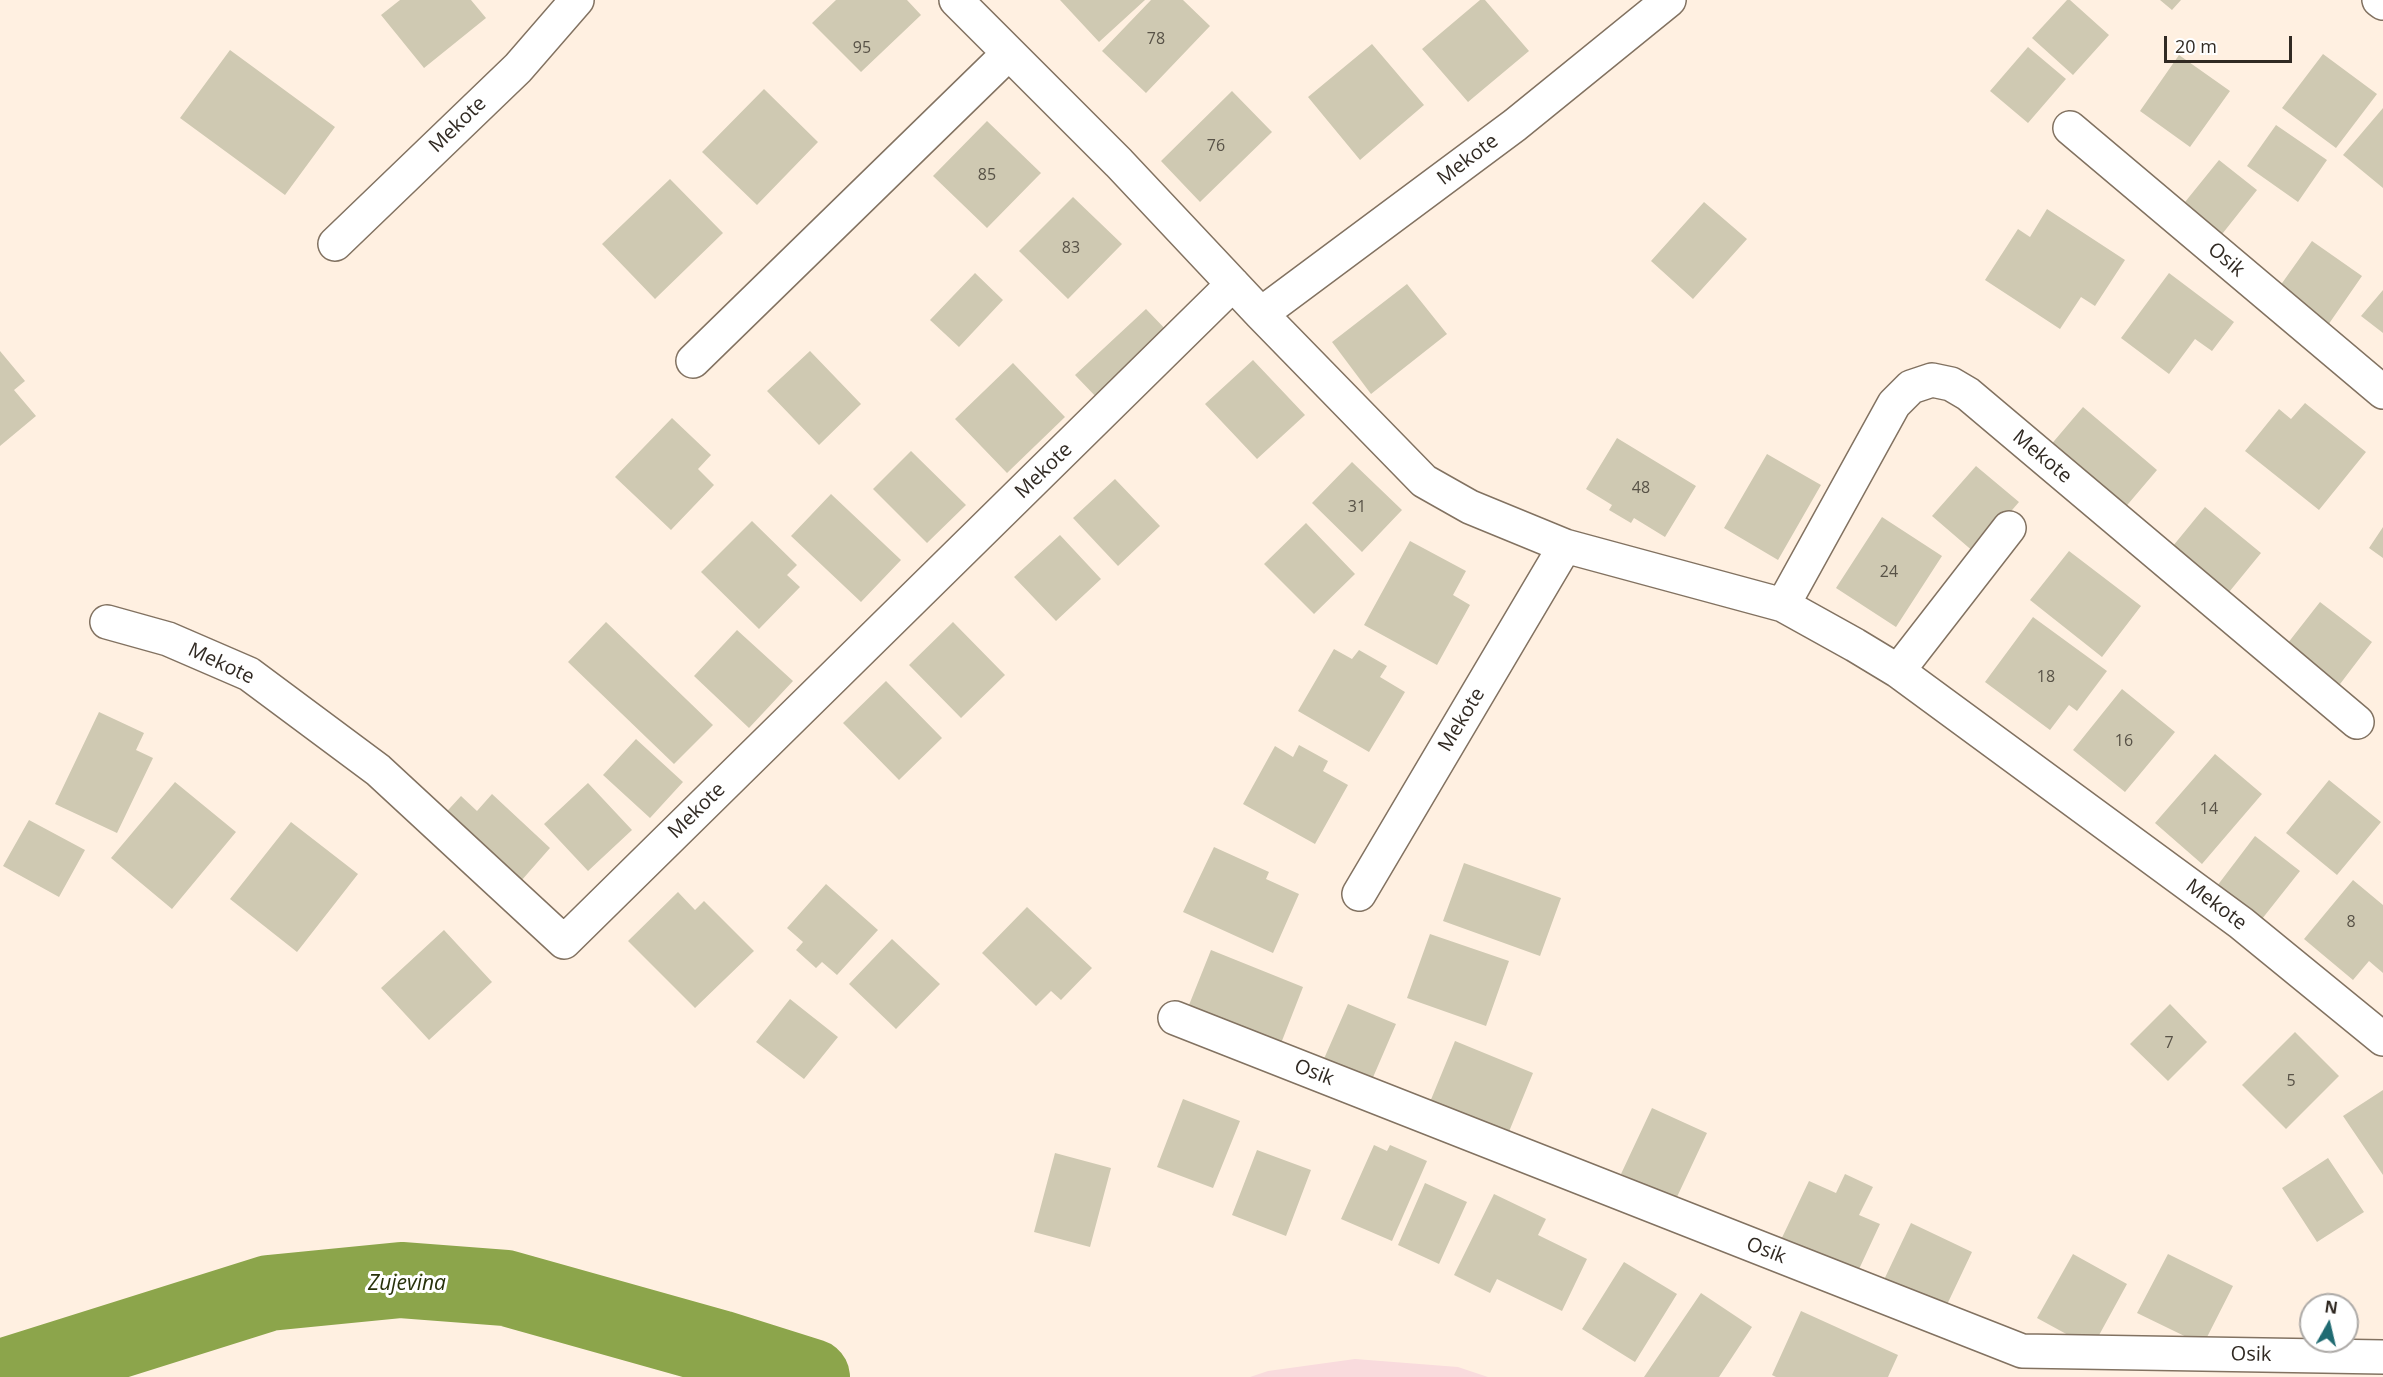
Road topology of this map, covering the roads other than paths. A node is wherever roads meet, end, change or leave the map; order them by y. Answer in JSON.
{"nodes":[{"id":1,"x":576,"y":0,"type":"edge"},
{"id":2,"x":1669,"y":0,"type":"edge"},
{"id":3,"x":2379,"y":0,"type":"edge"},
{"id":4,"x":963,"y":2,"type":"edge"},
{"id":5,"x":2383,"y":3,"type":"edge"},
{"id":6,"x":1009,"y":53,"type":"junction"},
{"id":7,"x":2070,"y":128,"type":"dead end"},
{"id":8,"x":335,"y":244,"type":"dead end"},
{"id":9,"x":1233,"y":284,"type":"junction"},
{"id":10,"x":1261,"y":314,"type":"junction"},
{"id":11,"x":693,"y":361,"type":"dead end"},
{"id":12,"x":2383,"y":393,"type":"edge"},
{"id":13,"x":2009,"y":528,"type":"dead end"},
{"id":14,"x":1565,"y":546,"type":"junction"},
{"id":15,"x":1783,"y":605,"type":"junction"},
{"id":16,"x":107,"y":622,"type":"dead end"},
{"id":17,"x":1898,"y":671,"type":"junction"},
{"id":18,"x":2357,"y":722,"type":"dead end"},
{"id":19,"x":1359,"y":894,"type":"dead end"},
{"id":20,"x":1175,"y":1018,"type":"dead end"},
{"id":21,"x":2383,"y":1039,"type":"edge"},
{"id":22,"x":2383,"y":1357,"type":"edge"}],
"edges":[{"from":1,"to":8,"type":"street","name":"Mekote"},
{"from":2,"to":10,"type":"street","name":"Mekote"},
{"from":3,"to":5,"type":"street"},
{"from":4,"to":6,"type":"street","name":"Mekote"},
{"from":6,"to":9,"type":"street","name":"Mekote"},
{"from":6,"to":11,"type":"street"},
{"from":7,"to":12,"type":"street","name":"Osik"},
{"from":9,"to":10,"type":"street","name":"Mekote"},
{"from":9,"to":16,"type":"street","name":"Mekote"},
{"from":10,"to":14,"type":"street","name":"Mekote"},
{"from":13,"to":17,"type":"street"},
{"from":14,"to":15,"type":"street","name":"Mekote"},
{"from":14,"to":19,"type":"street","name":"Mekote"},
{"from":15,"to":17,"type":"street","name":"Mekote"},
{"from":15,"to":18,"type":"street","name":"Mekote"},
{"from":17,"to":21,"type":"street","name":"Mekote"},
{"from":20,"to":22,"type":"street","name":"Osik"}]}
